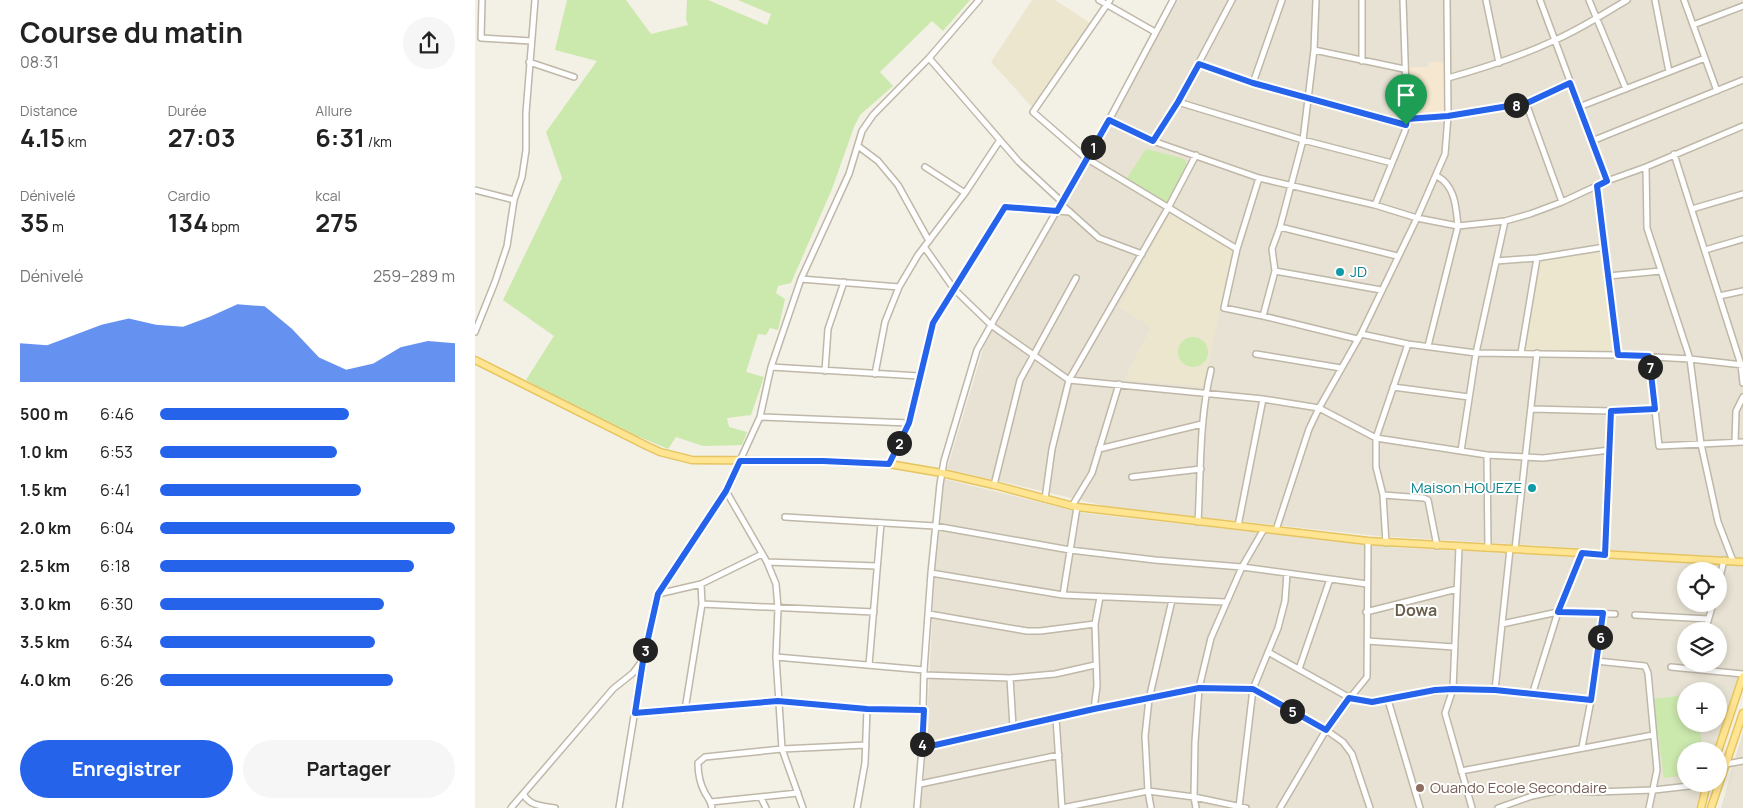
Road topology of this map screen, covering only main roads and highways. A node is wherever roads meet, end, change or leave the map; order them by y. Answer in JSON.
{"nodes":[{"id":1,"x":475,"y":360,"type":"edge"},
{"id":2,"x":1743,"y":562,"type":"edge"},
{"id":3,"x":1743,"y":675,"type":"edge"},
{"id":4,"x":1743,"y":713,"type":"edge"},
{"id":5,"x":1721,"y":742,"type":"edge"},
{"id":6,"x":1705,"y":792,"type":"edge"},
{"id":7,"x":1701,"y":808,"type":"edge"},
{"id":8,"x":1711,"y":808,"type":"edge"}],
"edges":[{"from":1,"to":2,"type":"main road"},
{"from":3,"to":5,"type":"main road"},
{"from":4,"to":8,"type":"main road"},
{"from":6,"to":7,"type":"main road"}]}
